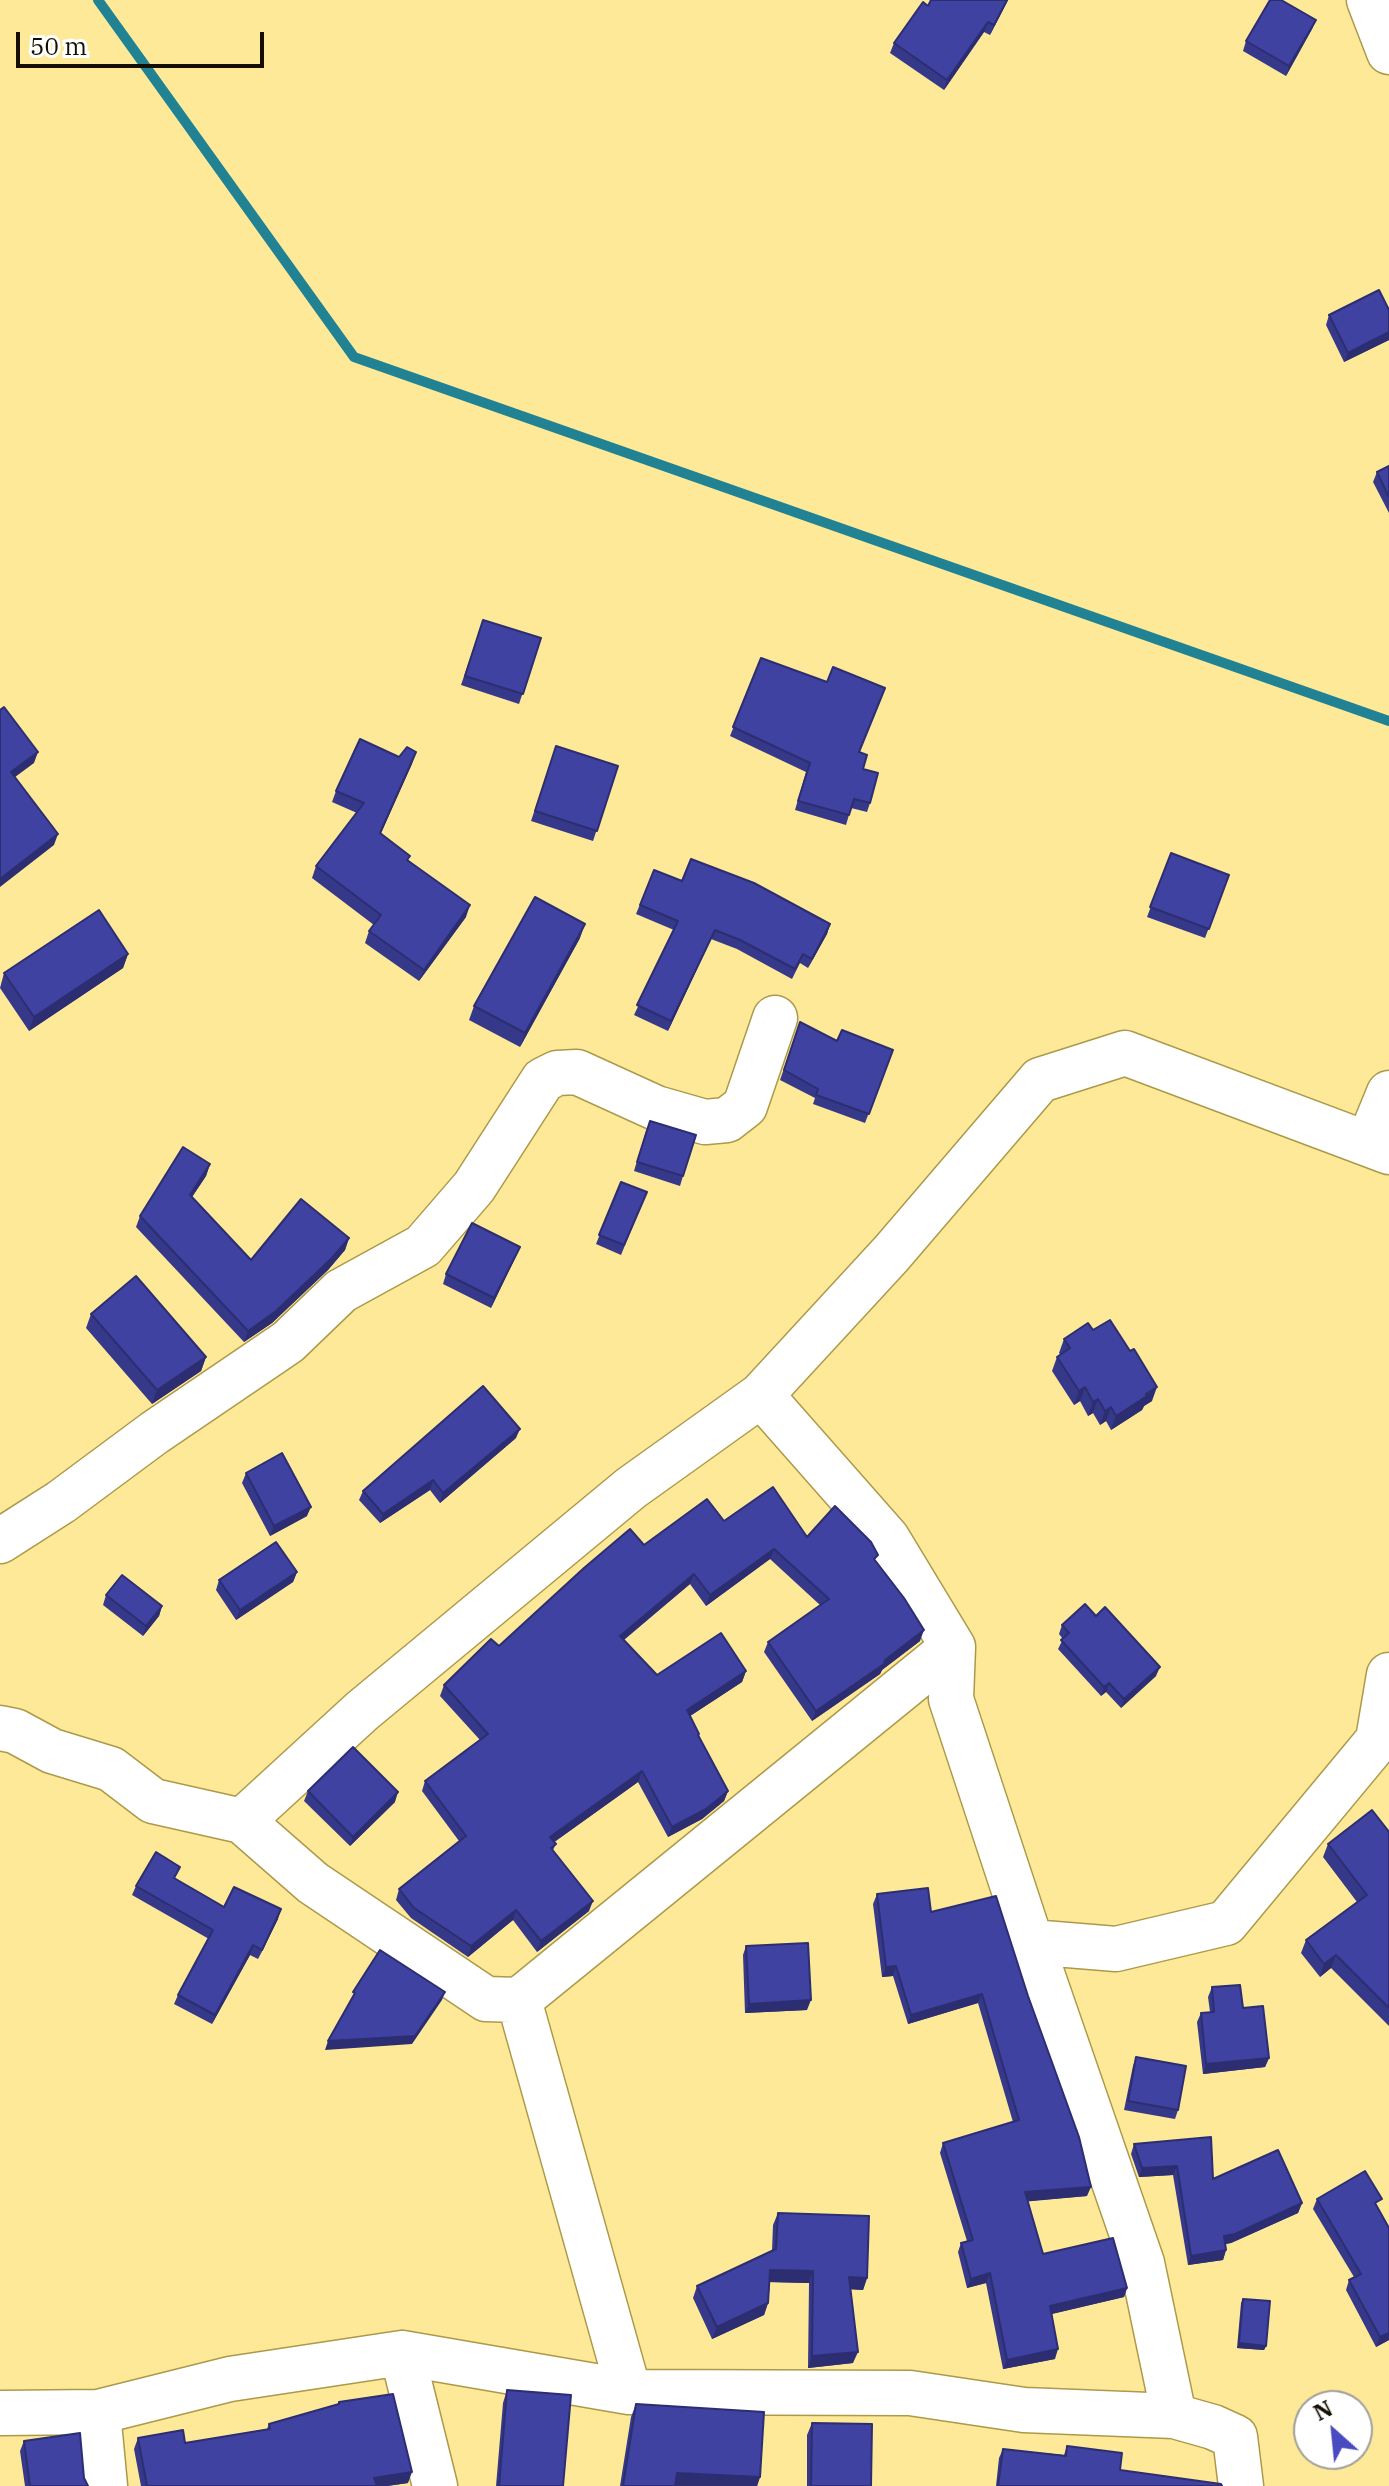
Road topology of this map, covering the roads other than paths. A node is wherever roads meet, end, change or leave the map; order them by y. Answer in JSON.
{"nodes":[{"id":1,"x":1369,"y":0,"type":"edge"},
{"id":2,"x":1389,"y":52,"type":"edge"},
{"id":3,"x":775,"y":1018,"type":"dead end"},
{"id":4,"x":1389,"y":1093,"type":"edge"},
{"id":5,"x":1379,"y":1148,"type":"edge"},
{"id":6,"x":761,"y":1395,"type":"junction"},
{"id":7,"x":0,"y":1541,"type":"edge"},
{"id":8,"x":953,"y":1647,"type":"junction"},
{"id":9,"x":1389,"y":1675,"type":"edge"},
{"id":10,"x":0,"y":1728,"type":"edge"},
{"id":11,"x":242,"y":1821,"type":"junction"},
{"id":12,"x":1031,"y":1942,"type":"junction"},
{"id":13,"x":519,"y":2000,"type":"junction"},
{"id":14,"x":402,"y":2353,"type":"junction"},
{"id":15,"x":629,"y":2392,"type":"junction"},
{"id":16,"x":98,"y":2412,"type":"junction"},
{"id":17,"x":0,"y":2413,"type":"edge"},
{"id":18,"x":1174,"y":2416,"type":"junction"},
{"id":19,"x":105,"y":2486,"type":"edge"},
{"id":20,"x":435,"y":2486,"type":"edge"},
{"id":21,"x":1241,"y":2486,"type":"edge"}],
"edges":[{"from":1,"to":2,"type":"street"},
{"from":3,"to":7,"type":"street"},
{"from":4,"to":5,"type":"street"},
{"from":5,"to":6,"type":"street"},
{"from":6,"to":8,"type":"street"},
{"from":6,"to":11,"type":"street"},
{"from":8,"to":12,"type":"street"},
{"from":8,"to":13,"type":"street"},
{"from":9,"to":12,"type":"street"},
{"from":10,"to":11,"type":"street"},
{"from":11,"to":13,"type":"street"},
{"from":12,"to":18,"type":"street"},
{"from":13,"to":15,"type":"street"},
{"from":14,"to":15,"type":"street"},
{"from":14,"to":16,"type":"street"},
{"from":14,"to":20,"type":"street"},
{"from":15,"to":18,"type":"street"},
{"from":16,"to":17,"type":"street"},
{"from":16,"to":19,"type":"street"},
{"from":18,"to":21,"type":"street"}]}
